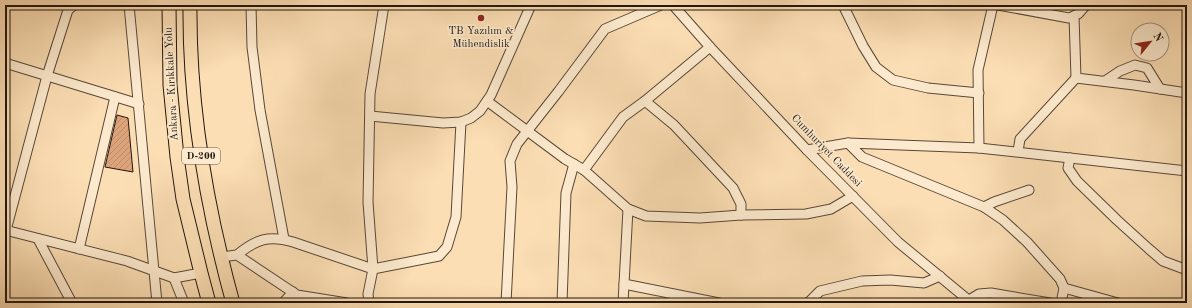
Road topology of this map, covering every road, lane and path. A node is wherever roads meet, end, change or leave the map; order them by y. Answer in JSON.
{"nodes":[{"id":1,"x":74,"y":5,"type":"edge"},
{"id":2,"x":129,"y":5,"type":"edge"},
{"id":3,"x":169,"y":5,"type":"edge"},
{"id":4,"x":190,"y":5,"type":"edge"},
{"id":5,"x":251,"y":5,"type":"edge"},
{"id":6,"x":384,"y":5,"type":"edge"},
{"id":7,"x":531,"y":5,"type":"edge"},
{"id":8,"x":661,"y":5,"type":"edge"},
{"id":9,"x":673,"y":5,"type":"edge"},
{"id":10,"x":843,"y":5,"type":"edge"},
{"id":11,"x":993,"y":5,"type":"edge"},
{"id":12,"x":998,"y":5,"type":"edge"},
{"id":13,"x":1086,"y":5,"type":"edge"},
{"id":14,"x":1074,"y":16,"type":"junction"},
{"id":15,"x":710,"y":47,"type":"junction"},
{"id":16,"x":5,"y":63,"type":"edge"},
{"id":17,"x":47,"y":76,"type":"junction"},
{"id":18,"x":1076,"y":78,"type":"junction"},
{"id":19,"x":1105,"y":81,"type":"junction"},
{"id":20,"x":1160,"y":89,"type":"junction"},
{"id":21,"x":979,"y":93,"type":"junction"},
{"id":22,"x":1187,"y":94,"type":"edge"},
{"id":23,"x":115,"y":98,"type":"junction"},
{"id":24,"x":487,"y":101,"type":"junction"},
{"id":25,"x":645,"y":101,"type":"junction"},
{"id":26,"x":139,"y":104,"type":"junction"},
{"id":27,"x":370,"y":116,"type":"junction"},
{"id":28,"x":461,"y":122,"type":"junction"},
{"id":29,"x":528,"y":131,"type":"junction"},
{"id":30,"x":848,"y":143,"type":"junction"},
{"id":31,"x":979,"y":148,"type":"junction"},
{"id":32,"x":808,"y":150,"type":"junction"},
{"id":33,"x":1018,"y":151,"type":"junction"},
{"id":34,"x":1070,"y":158,"type":"junction"},
{"id":35,"x":574,"y":164,"type":"junction"},
{"id":36,"x":584,"y":170,"type":"junction"},
{"id":37,"x":1187,"y":171,"type":"edge"},
{"id":38,"x":1029,"y":190,"type":"dead end"},
{"id":39,"x":853,"y":196,"type":"junction"},
{"id":40,"x":984,"y":207,"type":"junction"},
{"id":41,"x":628,"y":209,"type":"junction"},
{"id":42,"x":741,"y":215,"type":"junction"},
{"id":43,"x":6,"y":230,"type":"edge"},
{"id":44,"x":38,"y":239,"type":"junction"},
{"id":45,"x":284,"y":239,"type":"junction"},
{"id":46,"x":79,"y":249,"type":"junction"},
{"id":47,"x":237,"y":255,"type":"junction"},
{"id":48,"x":221,"y":257,"type":"junction"},
{"id":49,"x":373,"y":269,"type":"junction"},
{"id":50,"x":154,"y":270,"type":"junction"},
{"id":51,"x":1187,"y":270,"type":"edge"},
{"id":52,"x":201,"y":273,"type":"junction"},
{"id":53,"x":940,"y":276,"type":"junction"},
{"id":54,"x":174,"y":278,"type":"junction"},
{"id":55,"x":624,"y":284,"type":"junction"},
{"id":56,"x":1064,"y":288,"type":"junction"},
{"id":57,"x":293,"y":292,"type":"junction"},
{"id":58,"x":971,"y":302,"type":"edge"},
{"id":59,"x":72,"y":303,"type":"edge"},
{"id":60,"x":157,"y":303,"type":"edge"},
{"id":61,"x":184,"y":303,"type":"edge"},
{"id":62,"x":209,"y":303,"type":"edge"},
{"id":63,"x":233,"y":303,"type":"edge"},
{"id":64,"x":283,"y":303,"type":"edge"},
{"id":65,"x":347,"y":303,"type":"edge"},
{"id":66,"x":368,"y":303,"type":"edge"},
{"id":67,"x":506,"y":303,"type":"edge"},
{"id":68,"x":562,"y":303,"type":"edge"},
{"id":69,"x":623,"y":303,"type":"edge"},
{"id":70,"x":720,"y":303,"type":"edge"},
{"id":71,"x":808,"y":303,"type":"edge"},
{"id":72,"x":1050,"y":303,"type":"edge"},
{"id":73,"x":1061,"y":303,"type":"edge"},
{"id":74,"x":1118,"y":303,"type":"edge"}],
"edges":[{"from":1,"to":17,"type":"street"},
{"from":2,"to":26,"type":"street"},
{"from":3,"to":52,"type":"highway","name":"Ankara - Kırıkkale Yolu","number":"D-200"},
{"from":4,"to":48,"type":"highway","name":"Ankara - Kırıkkale Yolu","number":"D-200"},
{"from":5,"to":45,"type":"street"},
{"from":6,"to":27,"type":"street"},
{"from":7,"to":24,"type":"street"},
{"from":8,"to":29,"type":"street"},
{"from":9,"to":15,"type":"street","name":"Cumhuriyet Caddesi"},
{"from":10,"to":21,"type":"street"},
{"from":11,"to":21,"type":"street"},
{"from":12,"to":14,"type":"street"},
{"from":13,"to":14,"type":"street"},
{"from":14,"to":18,"type":"street"},
{"from":15,"to":25,"type":"street"},
{"from":15,"to":32,"type":"street","name":"Cumhuriyet Caddesi"},
{"from":16,"to":17,"type":"street"},
{"from":17,"to":23,"type":"street"},
{"from":17,"to":43,"type":"street"},
{"from":18,"to":19,"type":"street"},
{"from":18,"to":33,"type":"street"},
{"from":19,"to":20,"type":"street"},
{"from":19,"to":20,"type":"street"},
{"from":20,"to":22,"type":"street"},
{"from":21,"to":31,"type":"street"},
{"from":23,"to":26,"type":"street"},
{"from":23,"to":46,"type":"street"},
{"from":24,"to":28,"type":"street"},
{"from":24,"to":29,"type":"street"},
{"from":25,"to":36,"type":"street"},
{"from":25,"to":42,"type":"street"},
{"from":26,"to":50,"type":"street"},
{"from":27,"to":28,"type":"street"},
{"from":27,"to":49,"type":"street"},
{"from":28,"to":49,"type":"street"},
{"from":29,"to":35,"type":"street"},
{"from":29,"to":67,"type":"street"},
{"from":30,"to":31,"type":"street"},
{"from":30,"to":32,"type":"street"},
{"from":30,"to":40,"type":"street"},
{"from":31,"to":33,"type":"street"},
{"from":32,"to":39,"type":"street","name":"Cumhuriyet Caddesi"},
{"from":33,"to":34,"type":"street"},
{"from":34,"to":37,"type":"street"},
{"from":34,"to":51,"type":"street"},
{"from":35,"to":36,"type":"street"},
{"from":35,"to":68,"type":"street"},
{"from":36,"to":41,"type":"street"},
{"from":38,"to":40,"type":"street"},
{"from":39,"to":42,"type":"street"},
{"from":39,"to":53,"type":"street","name":"Cumhuriyet Caddesi"},
{"from":40,"to":56,"type":"street"},
{"from":41,"to":42,"type":"street"},
{"from":41,"to":55,"type":"street"},
{"from":43,"to":44,"type":"street"},
{"from":44,"to":46,"type":"street"},
{"from":44,"to":59,"type":"street"},
{"from":45,"to":47,"type":"street"},
{"from":45,"to":49,"type":"street"},
{"from":46,"to":50,"type":"street"},
{"from":47,"to":48,"type":"street"},
{"from":47,"to":57,"type":"street"},
{"from":48,"to":63,"type":"highway","name":"Ankara - Kırıkkale Yolu","number":"D-200"},
{"from":49,"to":66,"type":"street"},
{"from":50,"to":54,"type":"street"},
{"from":50,"to":60,"type":"street"},
{"from":52,"to":54,"type":"street"},
{"from":52,"to":62,"type":"highway","name":"Ankara - Kırıkkale Yolu","number":"D-200"},
{"from":53,"to":58,"type":"street","name":"Cumhuriyet Caddesi"},
{"from":53,"to":71,"type":"street"},
{"from":54,"to":61,"type":"street"},
{"from":55,"to":69,"type":"street"},
{"from":55,"to":70,"type":"street"},
{"from":56,"to":73,"type":"street"},
{"from":56,"to":74,"type":"street"},
{"from":57,"to":64,"type":"street"},
{"from":57,"to":65,"type":"street"},
{"from":58,"to":72,"type":"street"}]}
